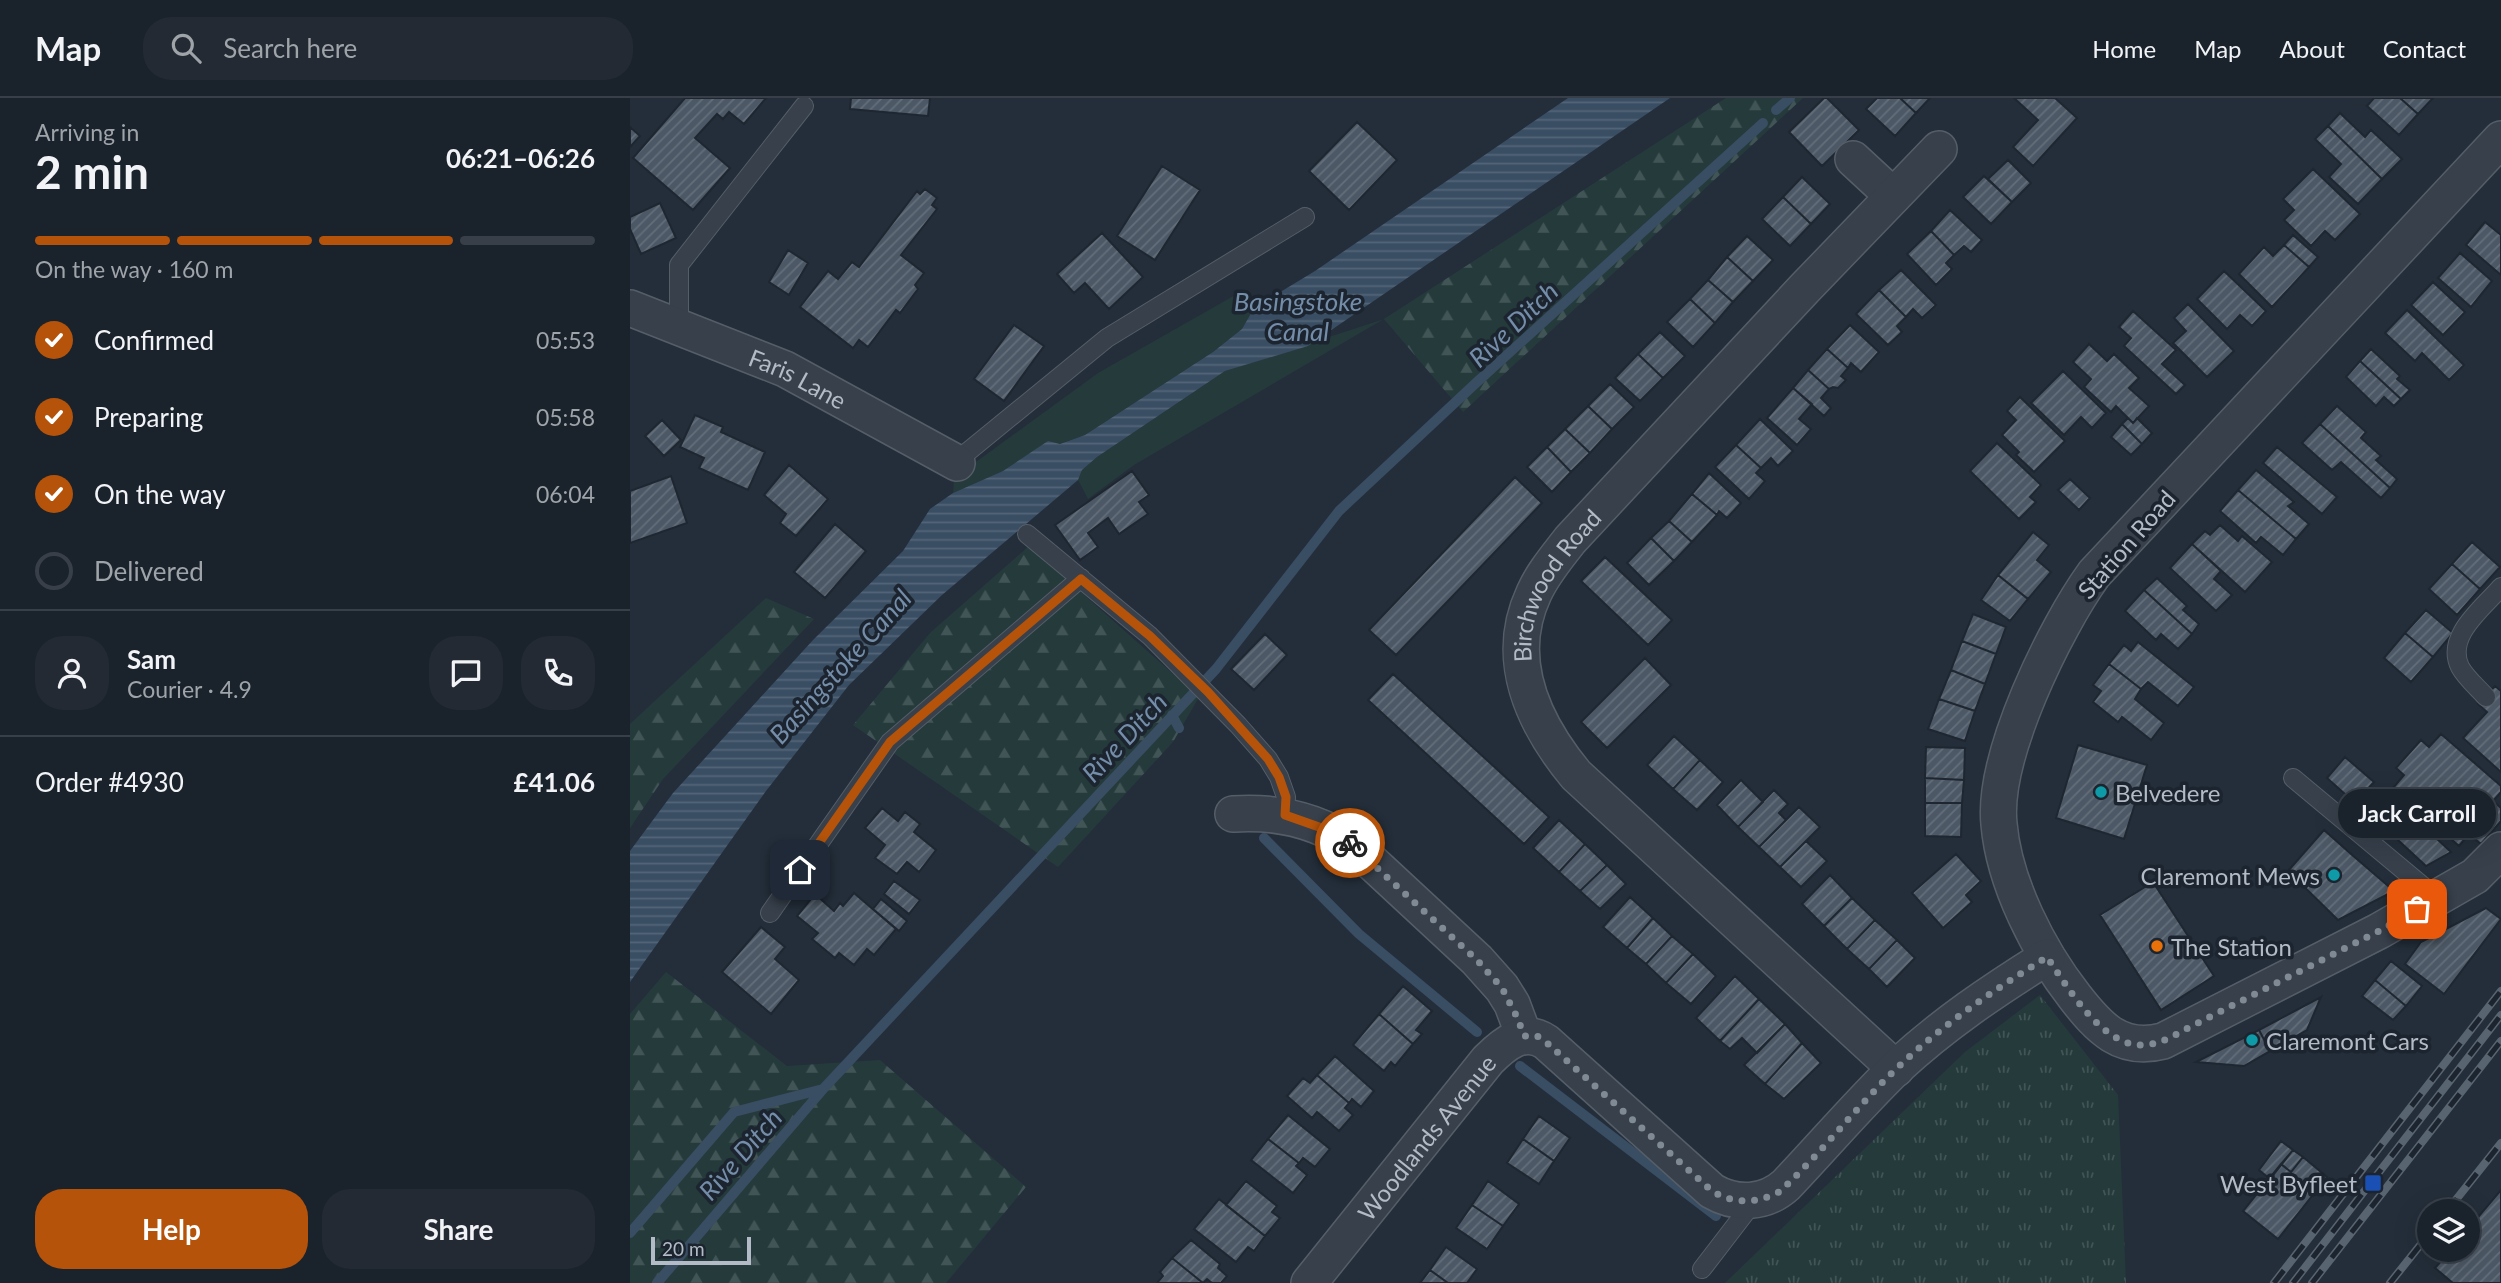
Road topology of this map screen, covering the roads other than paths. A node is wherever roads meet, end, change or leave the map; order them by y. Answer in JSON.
{"nodes":[{"id":1,"x":804,"y":106,"type":"dead end"},
{"id":2,"x":2501,"y":139,"type":"edge"},
{"id":3,"x":1939,"y":149,"type":"dead end"},
{"id":4,"x":1853,"y":159,"type":"dead end"},
{"id":5,"x":1893,"y":196,"type":"junction"},
{"id":6,"x":1305,"y":217,"type":"dead end"},
{"id":7,"x":630,"y":308,"type":"edge"},
{"id":8,"x":678,"y":327,"type":"junction"},
{"id":9,"x":957,"y":463,"type":"joint"},
{"id":10,"x":1027,"y":534,"type":"dead end"},
{"id":11,"x":1081,"y":579,"type":"junction"},
{"id":12,"x":2501,"y":587,"type":"edge"},
{"id":13,"x":2486,"y":696,"type":"dead end"},
{"id":14,"x":2292,"y":778,"type":"dead end"},
{"id":15,"x":1233,"y":814,"type":"dead end"},
{"id":16,"x":1285,"y":815,"type":"junction"},
{"id":17,"x":2501,"y":850,"type":"edge"},
{"id":18,"x":2437,"y":898,"type":"junction"},
{"id":19,"x":770,"y":914,"type":"dead end"},
{"id":20,"x":2047,"y":957,"type":"junction"},
{"id":21,"x":1524,"y":1036,"type":"junction"},
{"id":22,"x":1896,"y":1069,"type":"junction"},
{"id":23,"x":1755,"y":1200,"type":"junction"},
{"id":24,"x":1702,"y":1269,"type":"dead end"},
{"id":25,"x":1309,"y":1283,"type":"edge"}],
"edges":[{"from":1,"to":8,"type":"lane"},
{"from":2,"to":20,"type":"street","name":"Station Road"},
{"from":3,"to":5,"type":"street","name":"Birchwood Road"},
{"from":4,"to":5,"type":"street"},
{"from":5,"to":22,"type":"street","name":"Birchwood Road"},
{"from":6,"to":9,"type":"lane"},
{"from":7,"to":8,"type":"street","name":"Faris Lane"},
{"from":8,"to":9,"type":"street","name":"Faris Lane"},
{"from":10,"to":11,"type":"lane"},
{"from":11,"to":16,"type":"lane"},
{"from":11,"to":19,"type":"lane"},
{"from":12,"to":13,"type":"lane"},
{"from":14,"to":18,"type":"lane"},
{"from":15,"to":16,"type":"street"},
{"from":16,"to":21,"type":"street"},
{"from":17,"to":18,"type":"street"},
{"from":18,"to":20,"type":"street","name":"Station Road"},
{"from":20,"to":22,"type":"street"},
{"from":21,"to":23,"type":"street","name":"Woodlands Avenue"},
{"from":21,"to":25,"type":"street","name":"Woodlands Avenue"},
{"from":22,"to":23,"type":"street"},
{"from":23,"to":24,"type":"lane"}]}
